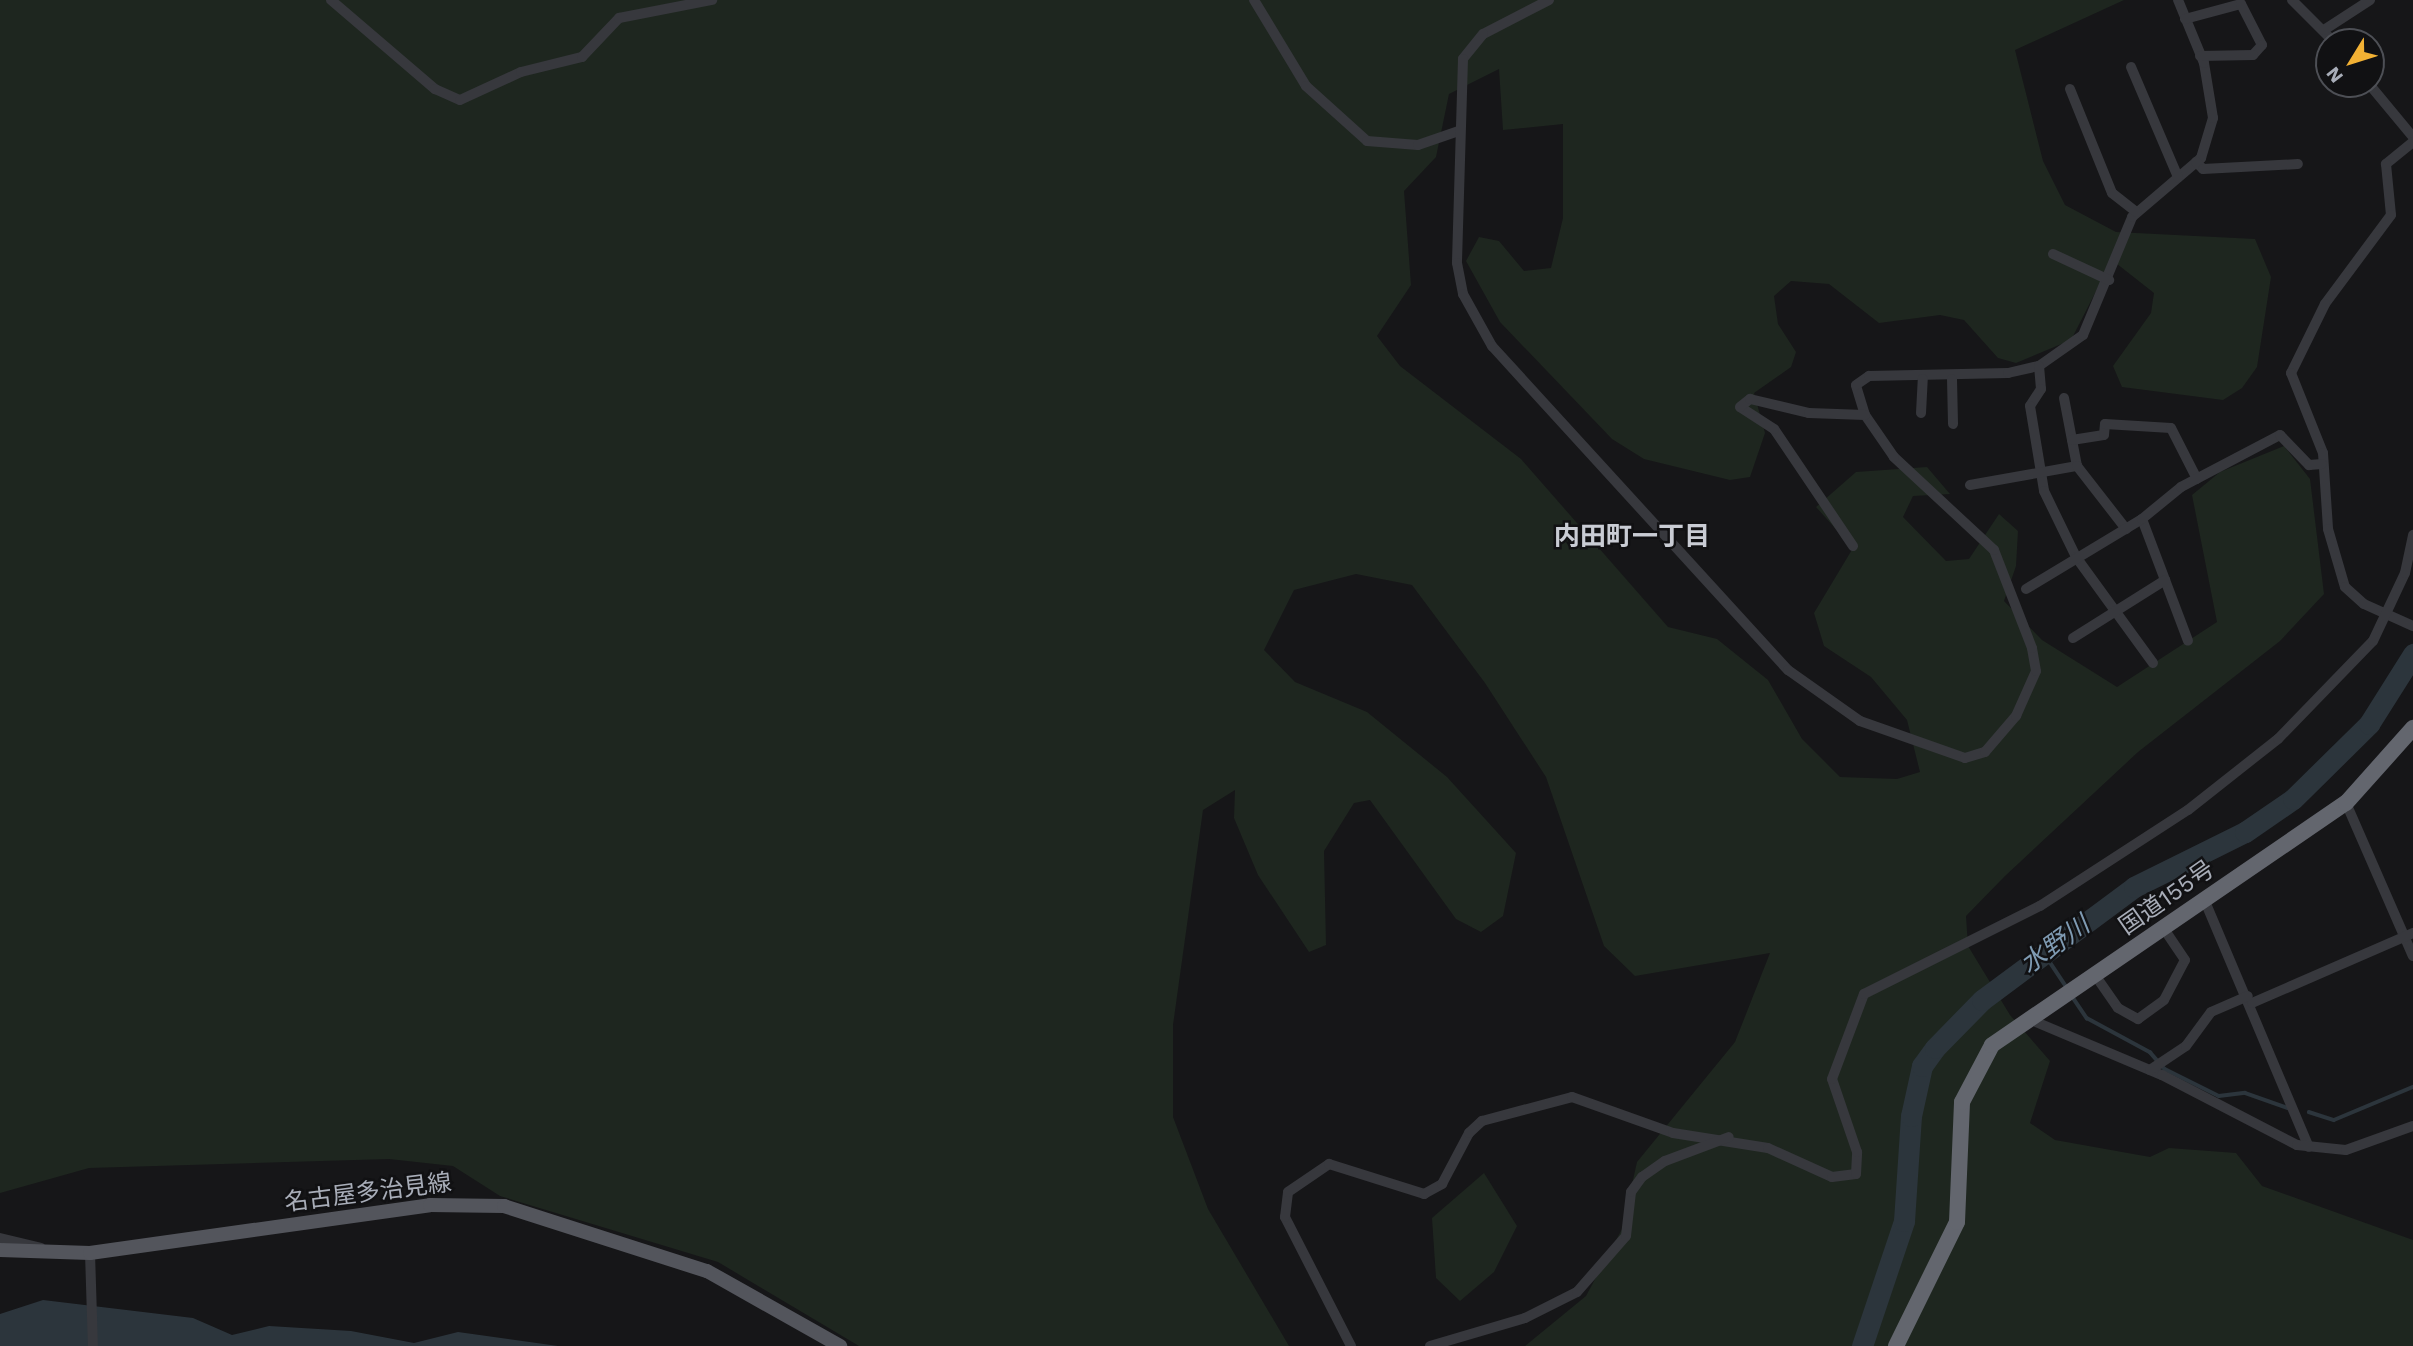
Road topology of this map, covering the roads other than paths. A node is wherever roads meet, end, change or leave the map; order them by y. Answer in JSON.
{"nodes":[{"id":1,"x":331,"y":0,"type":"edge"},
{"id":2,"x":712,"y":0,"type":"edge"},
{"id":3,"x":1254,"y":0,"type":"edge"},
{"id":4,"x":1549,"y":0,"type":"edge"},
{"id":5,"x":2178,"y":0,"type":"edge"},
{"id":6,"x":2292,"y":0,"type":"edge"},
{"id":7,"x":2370,"y":0,"type":"edge"},
{"id":8,"x":2185,"y":19,"type":"junction"},
{"id":9,"x":2322,"y":28,"type":"edge"},
{"id":10,"x":2327,"y":28,"type":"edge"},
{"id":11,"x":2200,"y":56,"type":"junction"},
{"id":12,"x":2131,"y":67,"type":"dead end"},
{"id":13,"x":2070,"y":89,"type":"dead end"},
{"id":14,"x":2380,"y":98,"type":"edge"},
{"id":15,"x":1459,"y":131,"type":"junction"},
{"id":16,"x":2413,"y":139,"type":"edge"},
{"id":17,"x":2196,"y":162,"type":"junction"},
{"id":18,"x":2298,"y":164,"type":"dead end"},
{"id":19,"x":2178,"y":177,"type":"junction"},
{"id":20,"x":2136,"y":212,"type":"junction"},
{"id":21,"x":2053,"y":254,"type":"dead end"},
{"id":22,"x":2109,"y":280,"type":"junction"},
{"id":23,"x":2039,"y":366,"type":"junction"},
{"id":24,"x":1923,"y":379,"type":"junction"},
{"id":25,"x":1952,"y":379,"type":"junction"},
{"id":26,"x":2064,"y":398,"type":"dead end"},
{"id":27,"x":1921,"y":414,"type":"dead end"},
{"id":28,"x":1865,"y":415,"type":"junction"},
{"id":29,"x":1953,"y":424,"type":"dead end"},
{"id":30,"x":2072,"y":440,"type":"junction"},
{"id":31,"x":2322,"y":464,"type":"junction"},
{"id":32,"x":2077,"y":466,"type":"junction"},
{"id":33,"x":2038,"y":473,"type":"junction"},
{"id":34,"x":2197,"y":479,"type":"junction"},
{"id":35,"x":1970,"y":485,"type":"dead end"},
{"id":36,"x":2142,"y":519,"type":"junction"},
{"id":37,"x":2126,"y":529,"type":"junction"},
{"id":38,"x":2413,"y":535,"type":"edge"},
{"id":39,"x":1853,"y":545,"type":"dead end"},
{"id":40,"x":2076,"y":557,"type":"junction"},
{"id":41,"x":2165,"y":580,"type":"junction"},
{"id":42,"x":2026,"y":589,"type":"dead end"},
{"id":43,"x":2113,"y":613,"type":"junction"},
{"id":44,"x":2385,"y":615,"type":"junction"},
{"id":45,"x":2413,"y":626,"type":"edge"},
{"id":46,"x":2073,"y":638,"type":"dead end"},
{"id":47,"x":2188,"y":641,"type":"dead end"},
{"id":48,"x":2154,"y":663,"type":"dead end"},
{"id":49,"x":2413,"y":729,"type":"edge"},
{"id":50,"x":2346,"y":803,"type":"junction"},
{"id":51,"x":2204,"y":899,"type":"junction"},
{"id":52,"x":2164,"y":928,"type":"junction"},
{"id":53,"x":2409,"y":935,"type":"edge"},
{"id":54,"x":2413,"y":956,"type":"edge"},
{"id":55,"x":2095,"y":975,"type":"junction"},
{"id":56,"x":2250,"y":1000,"type":"junction"},
{"id":57,"x":2031,"y":1020,"type":"junction"},
{"id":58,"x":2150,"y":1070,"type":"junction"},
{"id":59,"x":2413,"y":1126,"type":"edge"},
{"id":60,"x":1729,"y":1137,"type":"junction"},
{"id":61,"x":2309,"y":1147,"type":"junction"},
{"id":62,"x":0,"y":1238,"type":"edge"},
{"id":63,"x":0,"y":1250,"type":"edge"},
{"id":64,"x":52,"y":1252,"type":"junction"},
{"id":65,"x":90,"y":1253,"type":"junction"},
{"id":66,"x":93,"y":1346,"type":"edge"},
{"id":67,"x":840,"y":1346,"type":"edge"},
{"id":68,"x":1351,"y":1346,"type":"edge"},
{"id":69,"x":1430,"y":1346,"type":"edge"},
{"id":70,"x":1896,"y":1346,"type":"edge"}],
"edges":[{"from":1,"to":2,"type":"street"},
{"from":3,"to":15,"type":"street"},
{"from":4,"to":15,"type":"street"},
{"from":5,"to":8,"type":"street"},
{"from":6,"to":9,"type":"street"},
{"from":7,"to":10,"type":"street"},
{"from":8,"to":11,"type":"street"},
{"from":8,"to":11,"type":"street"},
{"from":11,"to":17,"type":"street"},
{"from":12,"to":19,"type":"street"},
{"from":13,"to":20,"type":"street"},
{"from":14,"to":16,"type":"street"},
{"from":15,"to":28,"type":"street"},
{"from":16,"to":31,"type":"street"},
{"from":17,"to":18,"type":"street"},
{"from":17,"to":19,"type":"street"},
{"from":19,"to":20,"type":"street"},
{"from":20,"to":22,"type":"street"},
{"from":21,"to":22,"type":"street"},
{"from":22,"to":23,"type":"street"},
{"from":23,"to":25,"type":"street"},
{"from":23,"to":33,"type":"street"},
{"from":24,"to":25,"type":"street"},
{"from":24,"to":27,"type":"street"},
{"from":24,"to":28,"type":"street"},
{"from":25,"to":29,"type":"street"},
{"from":26,"to":30,"type":"street"},
{"from":28,"to":39,"type":"street"},
{"from":30,"to":32,"type":"street"},
{"from":30,"to":34,"type":"street"},
{"from":31,"to":34,"type":"street"},
{"from":31,"to":44,"type":"street"},
{"from":32,"to":33,"type":"street"},
{"from":32,"to":37,"type":"street"},
{"from":33,"to":35,"type":"street"},
{"from":33,"to":40,"type":"street"},
{"from":34,"to":36,"type":"street"},
{"from":36,"to":37,"type":"street"},
{"from":36,"to":41,"type":"street"},
{"from":37,"to":40,"type":"street"},
{"from":38,"to":44,"type":"street"},
{"from":40,"to":42,"type":"street"},
{"from":40,"to":43,"type":"street"},
{"from":41,"to":43,"type":"street"},
{"from":41,"to":47,"type":"street"},
{"from":43,"to":46,"type":"street"},
{"from":43,"to":48,"type":"street"},
{"from":44,"to":45,"type":"street"},
{"from":44,"to":60,"type":"street"},
{"from":49,"to":50,"type":"highway","name":"国道155号"},
{"from":50,"to":51,"type":"highway","name":"国道155号"},
{"from":50,"to":53,"type":"street"},
{"from":51,"to":52,"type":"highway","name":"国道155号"},
{"from":51,"to":56,"type":"street"},
{"from":52,"to":55,"type":"highway","name":"国道155号"},
{"from":52,"to":55,"type":"street"},
{"from":53,"to":54,"type":"street"},
{"from":53,"to":56,"type":"street"},
{"from":55,"to":57,"type":"highway","name":"国道155号"},
{"from":56,"to":58,"type":"street"},
{"from":56,"to":61,"type":"street"},
{"from":57,"to":58,"type":"street"},
{"from":57,"to":70,"type":"highway","name":"国道155号"},
{"from":58,"to":61,"type":"street"},
{"from":59,"to":61,"type":"street"},
{"from":60,"to":68,"type":"street"},
{"from":60,"to":69,"type":"street"},
{"from":62,"to":64,"type":"street"},
{"from":63,"to":64,"type":"main road","name":"名古屋多治見線"},
{"from":64,"to":65,"type":"main road","name":"名古屋多治見線"},
{"from":65,"to":66,"type":"street"},
{"from":65,"to":67,"type":"main road","name":"名古屋多治見線"}]}
